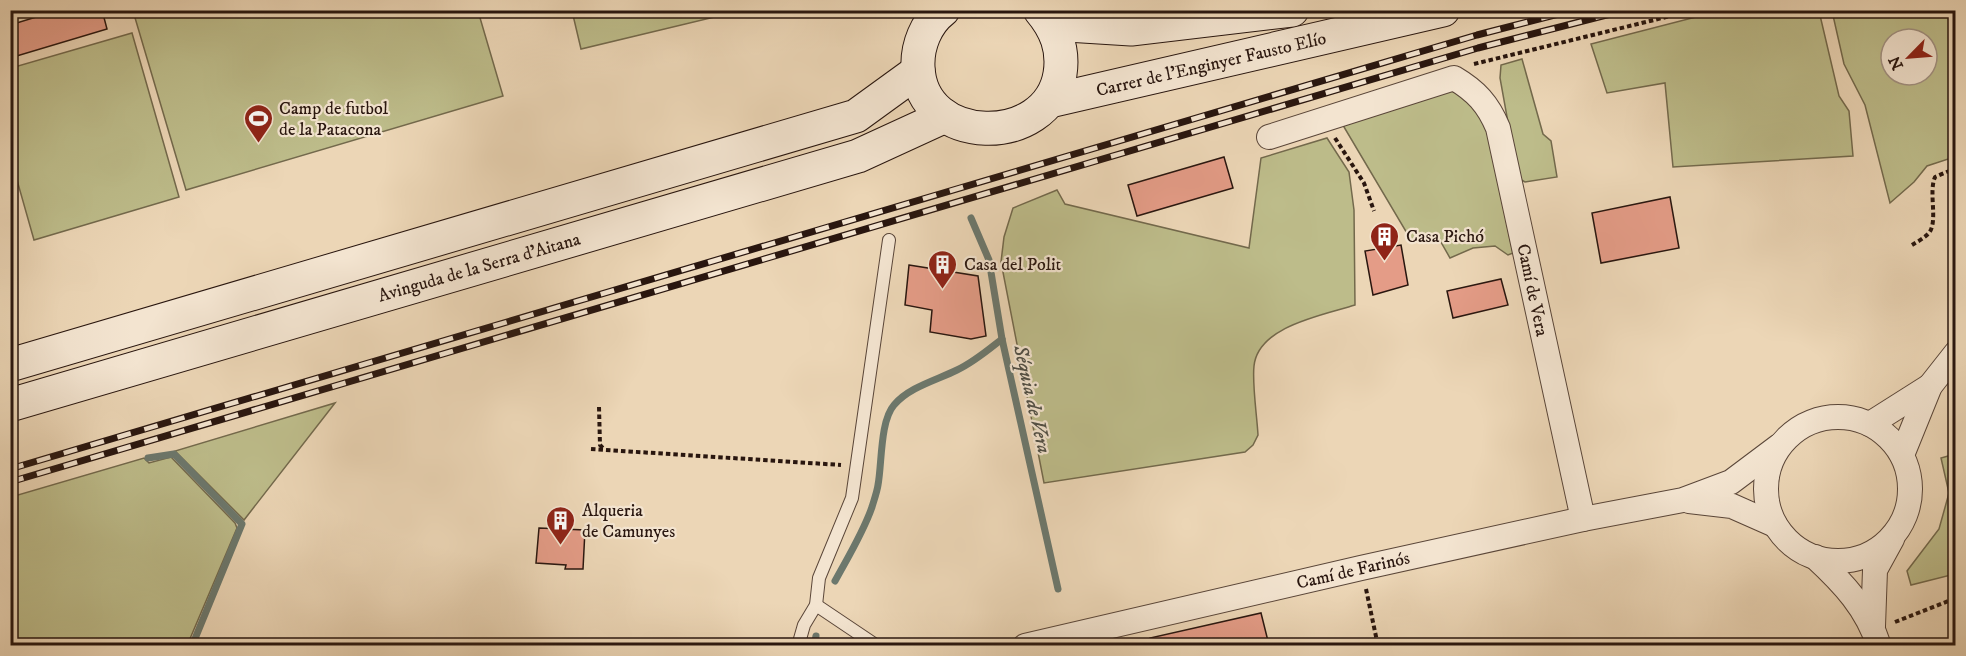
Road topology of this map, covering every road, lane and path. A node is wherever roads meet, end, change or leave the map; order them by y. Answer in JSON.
{"nodes":[{"id":1,"x":1292,"y":10,"type":"edge"},
{"id":2,"x":1443,"y":10,"type":"edge"},
{"id":3,"x":1695,"y":10,"type":"edge"},
{"id":4,"x":941,"y":11,"type":"edge"},
{"id":5,"x":1045,"y":17,"type":"edge"},
{"id":6,"x":918,"y":71,"type":"junction"},
{"id":7,"x":1454,"y":78,"type":"junction"},
{"id":8,"x":1050,"y":101,"type":"junction"},
{"id":9,"x":943,"y":117,"type":"junction"},
{"id":10,"x":1324,"y":119,"type":"junction"},
{"id":11,"x":1269,"y":137,"type":"dead end"},
{"id":12,"x":1956,"y":172,"type":"edge"},
{"id":13,"x":1374,"y":211,"type":"dead end"},
{"id":14,"x":890,"y":240,"type":"dead end"},
{"id":15,"x":1912,"y":245,"type":"dead end"},
{"id":16,"x":1956,"y":354,"type":"edge"},
{"id":17,"x":10,"y":365,"type":"edge"},
{"id":18,"x":1930,"y":386,"type":"junction"},
{"id":19,"x":10,"y":405,"type":"edge"},
{"id":20,"x":599,"y":406,"type":"dead end"},
{"id":21,"x":1870,"y":424,"type":"junction"},
{"id":22,"x":1779,"y":446,"type":"junction"},
{"id":23,"x":591,"y":448,"type":"dead end"},
{"id":24,"x":604,"y":450,"type":"junction"},
{"id":25,"x":1902,"y":455,"type":"junction"},
{"id":26,"x":857,"y":466,"type":"junction"},
{"id":27,"x":1683,"y":500,"type":"junction"},
{"id":28,"x":1583,"y":519,"type":"junction"},
{"id":29,"x":1775,"y":525,"type":"junction"},
{"id":30,"x":1897,"y":530,"type":"junction"},
{"id":31,"x":1815,"y":558,"type":"junction"},
{"id":32,"x":1361,"y":568,"type":"junction"},
{"id":33,"x":1956,"y":598,"type":"edge"},
{"id":34,"x":816,"y":605,"type":"junction"},
{"id":35,"x":1876,"y":635,"type":"edge"},
{"id":36,"x":798,"y":645,"type":"edge"},
{"id":37,"x":877,"y":645,"type":"edge"},
{"id":38,"x":1025,"y":645,"type":"edge"},
{"id":39,"x":1378,"y":645,"type":"edge"}],
"edges":[{"from":1,"to":5,"type":"main road","name":"Carrer de l'Enginyer Fausto Elío"},
{"from":2,"to":8,"type":"main road","name":"Carrer de l'Enginyer Fausto Elío"},
{"from":3,"to":7,"type":"path"},
{"from":4,"to":6,"type":"main road"},
{"from":5,"to":8,"type":"main road"},
{"from":6,"to":9,"type":"main road"},
{"from":6,"to":17,"type":"main road","name":"Avinguda de la Serra d'Aitana"},
{"from":7,"to":10,"type":"street"},
{"from":7,"to":28,"type":"street","name":"Camí de Vera"},
{"from":8,"to":9,"type":"main road"},
{"from":9,"to":19,"type":"main road","name":"Avinguda de la Serra d'Aitana"},
{"from":10,"to":11,"type":"street"},
{"from":10,"to":13,"type":"path"},
{"from":12,"to":15,"type":"path"},
{"from":14,"to":26,"type":"lane"},
{"from":16,"to":18,"type":"street"},
{"from":18,"to":21,"type":"street"},
{"from":18,"to":25,"type":"street"},
{"from":20,"to":24,"type":"path"},
{"from":21,"to":22,"type":"street"},
{"from":21,"to":25,"type":"street"},
{"from":22,"to":27,"type":"street","name":"Camí de Farinós"},
{"from":22,"to":29,"type":"street"},
{"from":23,"to":24,"type":"path"},
{"from":24,"to":26,"type":"path"},
{"from":25,"to":30,"type":"street"},
{"from":26,"to":34,"type":"lane"},
{"from":27,"to":28,"type":"street","name":"Camí de Farinós"},
{"from":27,"to":29,"type":"street","name":"Camí de Farinós"},
{"from":28,"to":32,"type":"street","name":"Camí de Farinós"},
{"from":29,"to":31,"type":"street"},
{"from":30,"to":31,"type":"street"},
{"from":30,"to":35,"type":"street"},
{"from":31,"to":35,"type":"street"},
{"from":32,"to":38,"type":"street","name":"Camí de Farinós"},
{"from":32,"to":39,"type":"path"},
{"from":33,"to":35,"type":"path"},
{"from":34,"to":36,"type":"lane"},
{"from":34,"to":37,"type":"lane"}]}
